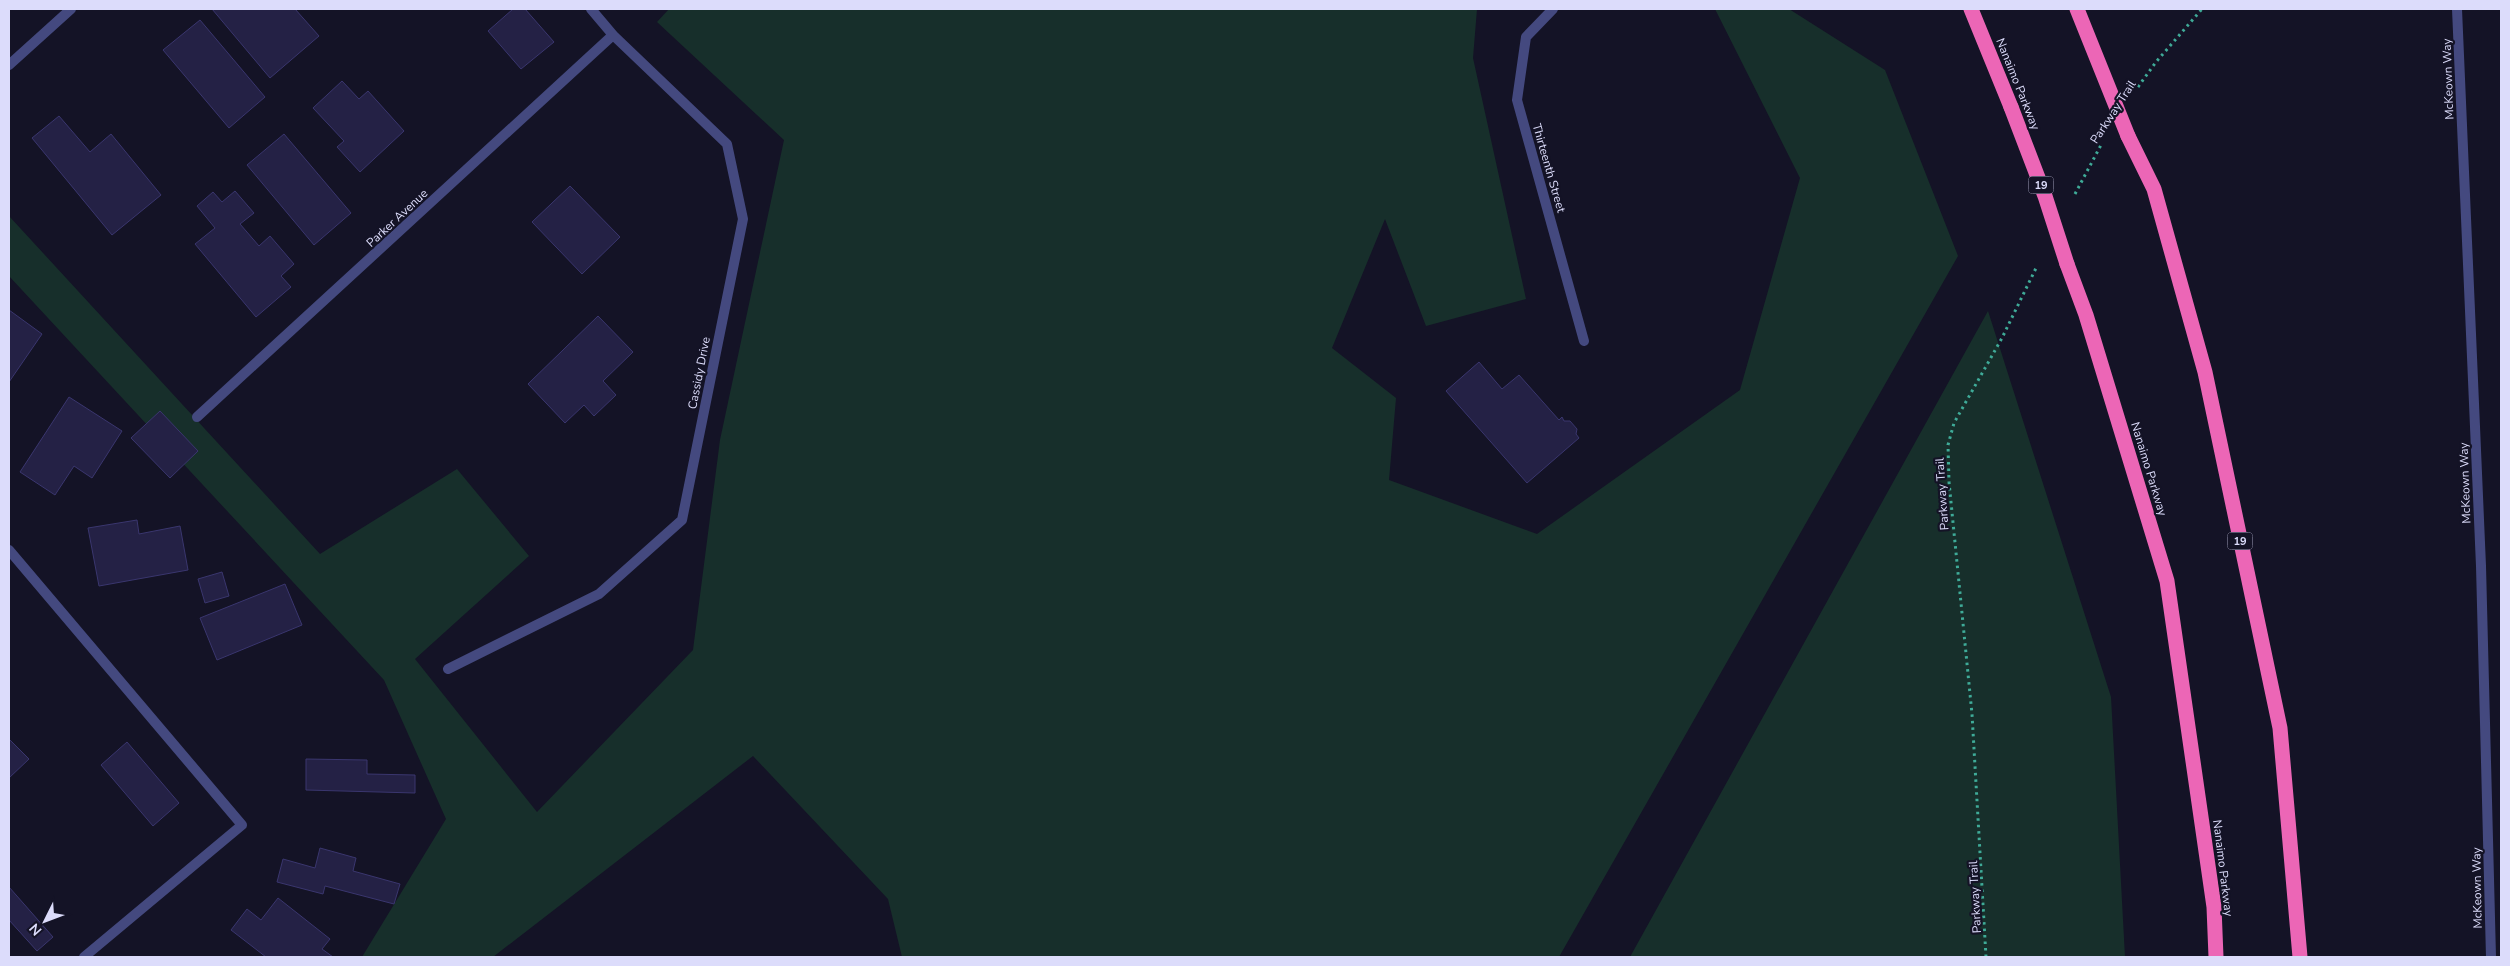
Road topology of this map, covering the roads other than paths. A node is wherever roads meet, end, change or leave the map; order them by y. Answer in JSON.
{"nodes":[{"id":1,"x":71,"y":9,"type":"edge"},
{"id":2,"x":591,"y":9,"type":"edge"},
{"id":3,"x":1553,"y":9,"type":"edge"},
{"id":4,"x":1971,"y":9,"type":"edge"},
{"id":5,"x":2077,"y":9,"type":"edge"},
{"id":6,"x":2457,"y":9,"type":"edge"},
{"id":7,"x":613,"y":35,"type":"junction"},
{"id":8,"x":9,"y":64,"type":"edge"},
{"id":9,"x":1584,"y":341,"type":"dead end"},
{"id":10,"x":197,"y":417,"type":"dead end"},
{"id":11,"x":9,"y":550,"type":"edge"},
{"id":12,"x":448,"y":669,"type":"dead end"},
{"id":13,"x":84,"y":957,"type":"edge"},
{"id":14,"x":2216,"y":957,"type":"edge"},
{"id":15,"x":2300,"y":957,"type":"edge"},
{"id":16,"x":2491,"y":957,"type":"edge"}],
"edges":[{"from":1,"to":8,"type":"street"},
{"from":2,"to":7,"type":"street","name":"Cassidy Drive"},
{"from":3,"to":9,"type":"street","name":"Thirteenth Street"},
{"from":4,"to":14,"type":"highway","name":"Nanaimo Parkway","number":"19","bridge":true},
{"from":5,"to":15,"type":"highway","number":"19","bridge":true},
{"from":6,"to":16,"type":"street","name":"McKeown Way"},
{"from":7,"to":10,"type":"street","name":"Parker Avenue"},
{"from":7,"to":12,"type":"street","name":"Cassidy Drive"},
{"from":11,"to":13,"type":"street"}]}
